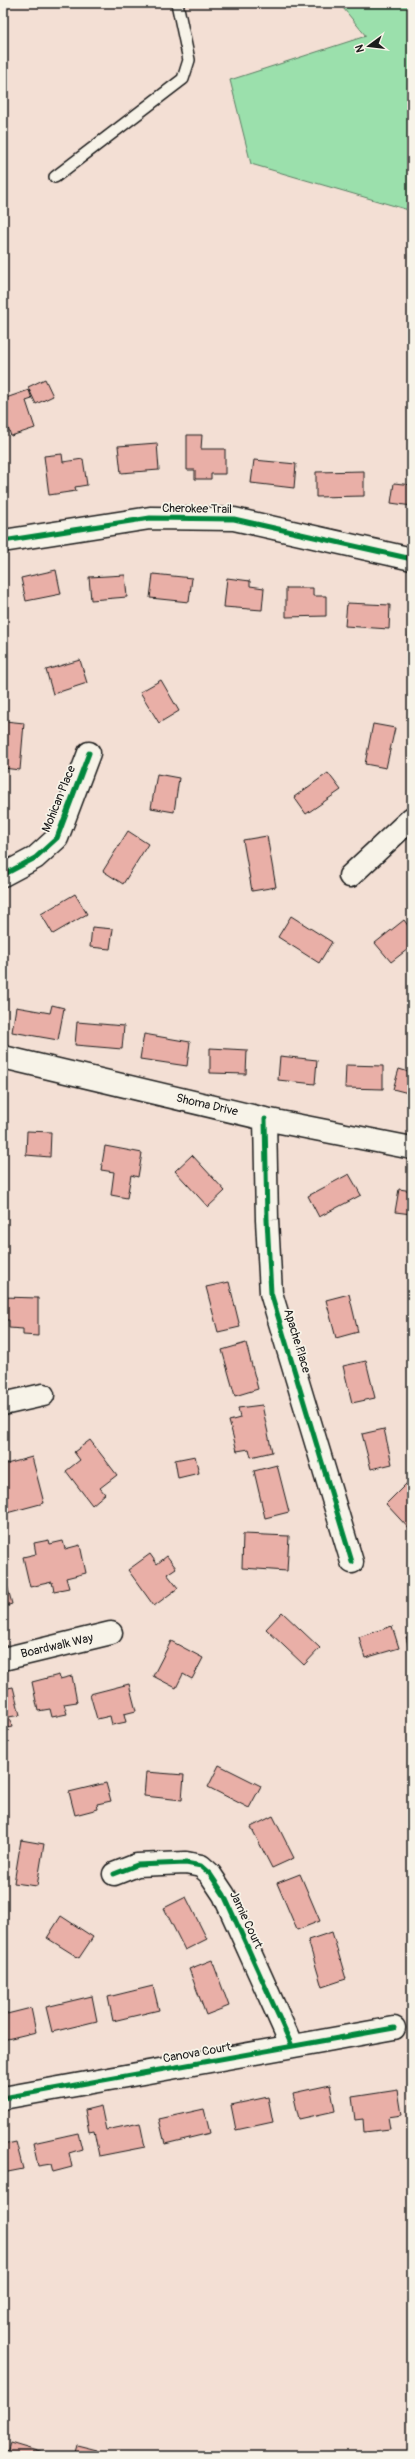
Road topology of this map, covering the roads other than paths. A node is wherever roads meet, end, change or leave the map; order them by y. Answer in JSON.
{"nodes":[{"id":1,"x":177,"y":3,"type":"edge"},
{"id":2,"x":55,"y":177,"type":"dead end"},
{"id":3,"x":5,"y":535,"type":"edge"},
{"id":4,"x":412,"y":559,"type":"edge"},
{"id":5,"x":89,"y":753,"type":"dead end"},
{"id":6,"x":412,"y":818,"type":"edge"},
{"id":7,"x":3,"y":875,"type":"edge"},
{"id":8,"x":350,"y":876,"type":"dead end"},
{"id":9,"x":3,"y":1057,"type":"edge"},
{"id":10,"x":265,"y":1119,"type":"junction"},
{"id":11,"x":412,"y":1148,"type":"edge"},
{"id":12,"x":43,"y":1395,"type":"dead end"},
{"id":13,"x":3,"y":1404,"type":"edge"},
{"id":14,"x":352,"y":1562,"type":"dead end"},
{"id":15,"x":111,"y":1633,"type":"dead end"},
{"id":16,"x":3,"y":1659,"type":"edge"},
{"id":17,"x":114,"y":1874,"type":"dead end"},
{"id":18,"x":394,"y":2028,"type":"dead end"},
{"id":19,"x":292,"y":2046,"type":"junction"},
{"id":20,"x":3,"y":2098,"type":"edge"}],
"edges":[{"from":1,"to":2,"type":"lane"},
{"from":3,"to":4,"type":"street","name":"Cherokee Trail"},
{"from":5,"to":7,"type":"street","name":"Mohican Place"},
{"from":6,"to":8,"type":"street"},
{"from":9,"to":10,"type":"street","name":"Shoma Drive"},
{"from":10,"to":11,"type":"street","name":"Shoma Drive"},
{"from":10,"to":14,"type":"street","name":"Apache Place"},
{"from":12,"to":13,"type":"street"},
{"from":15,"to":16,"type":"street","name":"Boardwalk Way"},
{"from":17,"to":19,"type":"street","name":"Jamie Court"},
{"from":18,"to":19,"type":"street","name":"Canova Court"},
{"from":19,"to":20,"type":"street","name":"Canova Court"}]}
